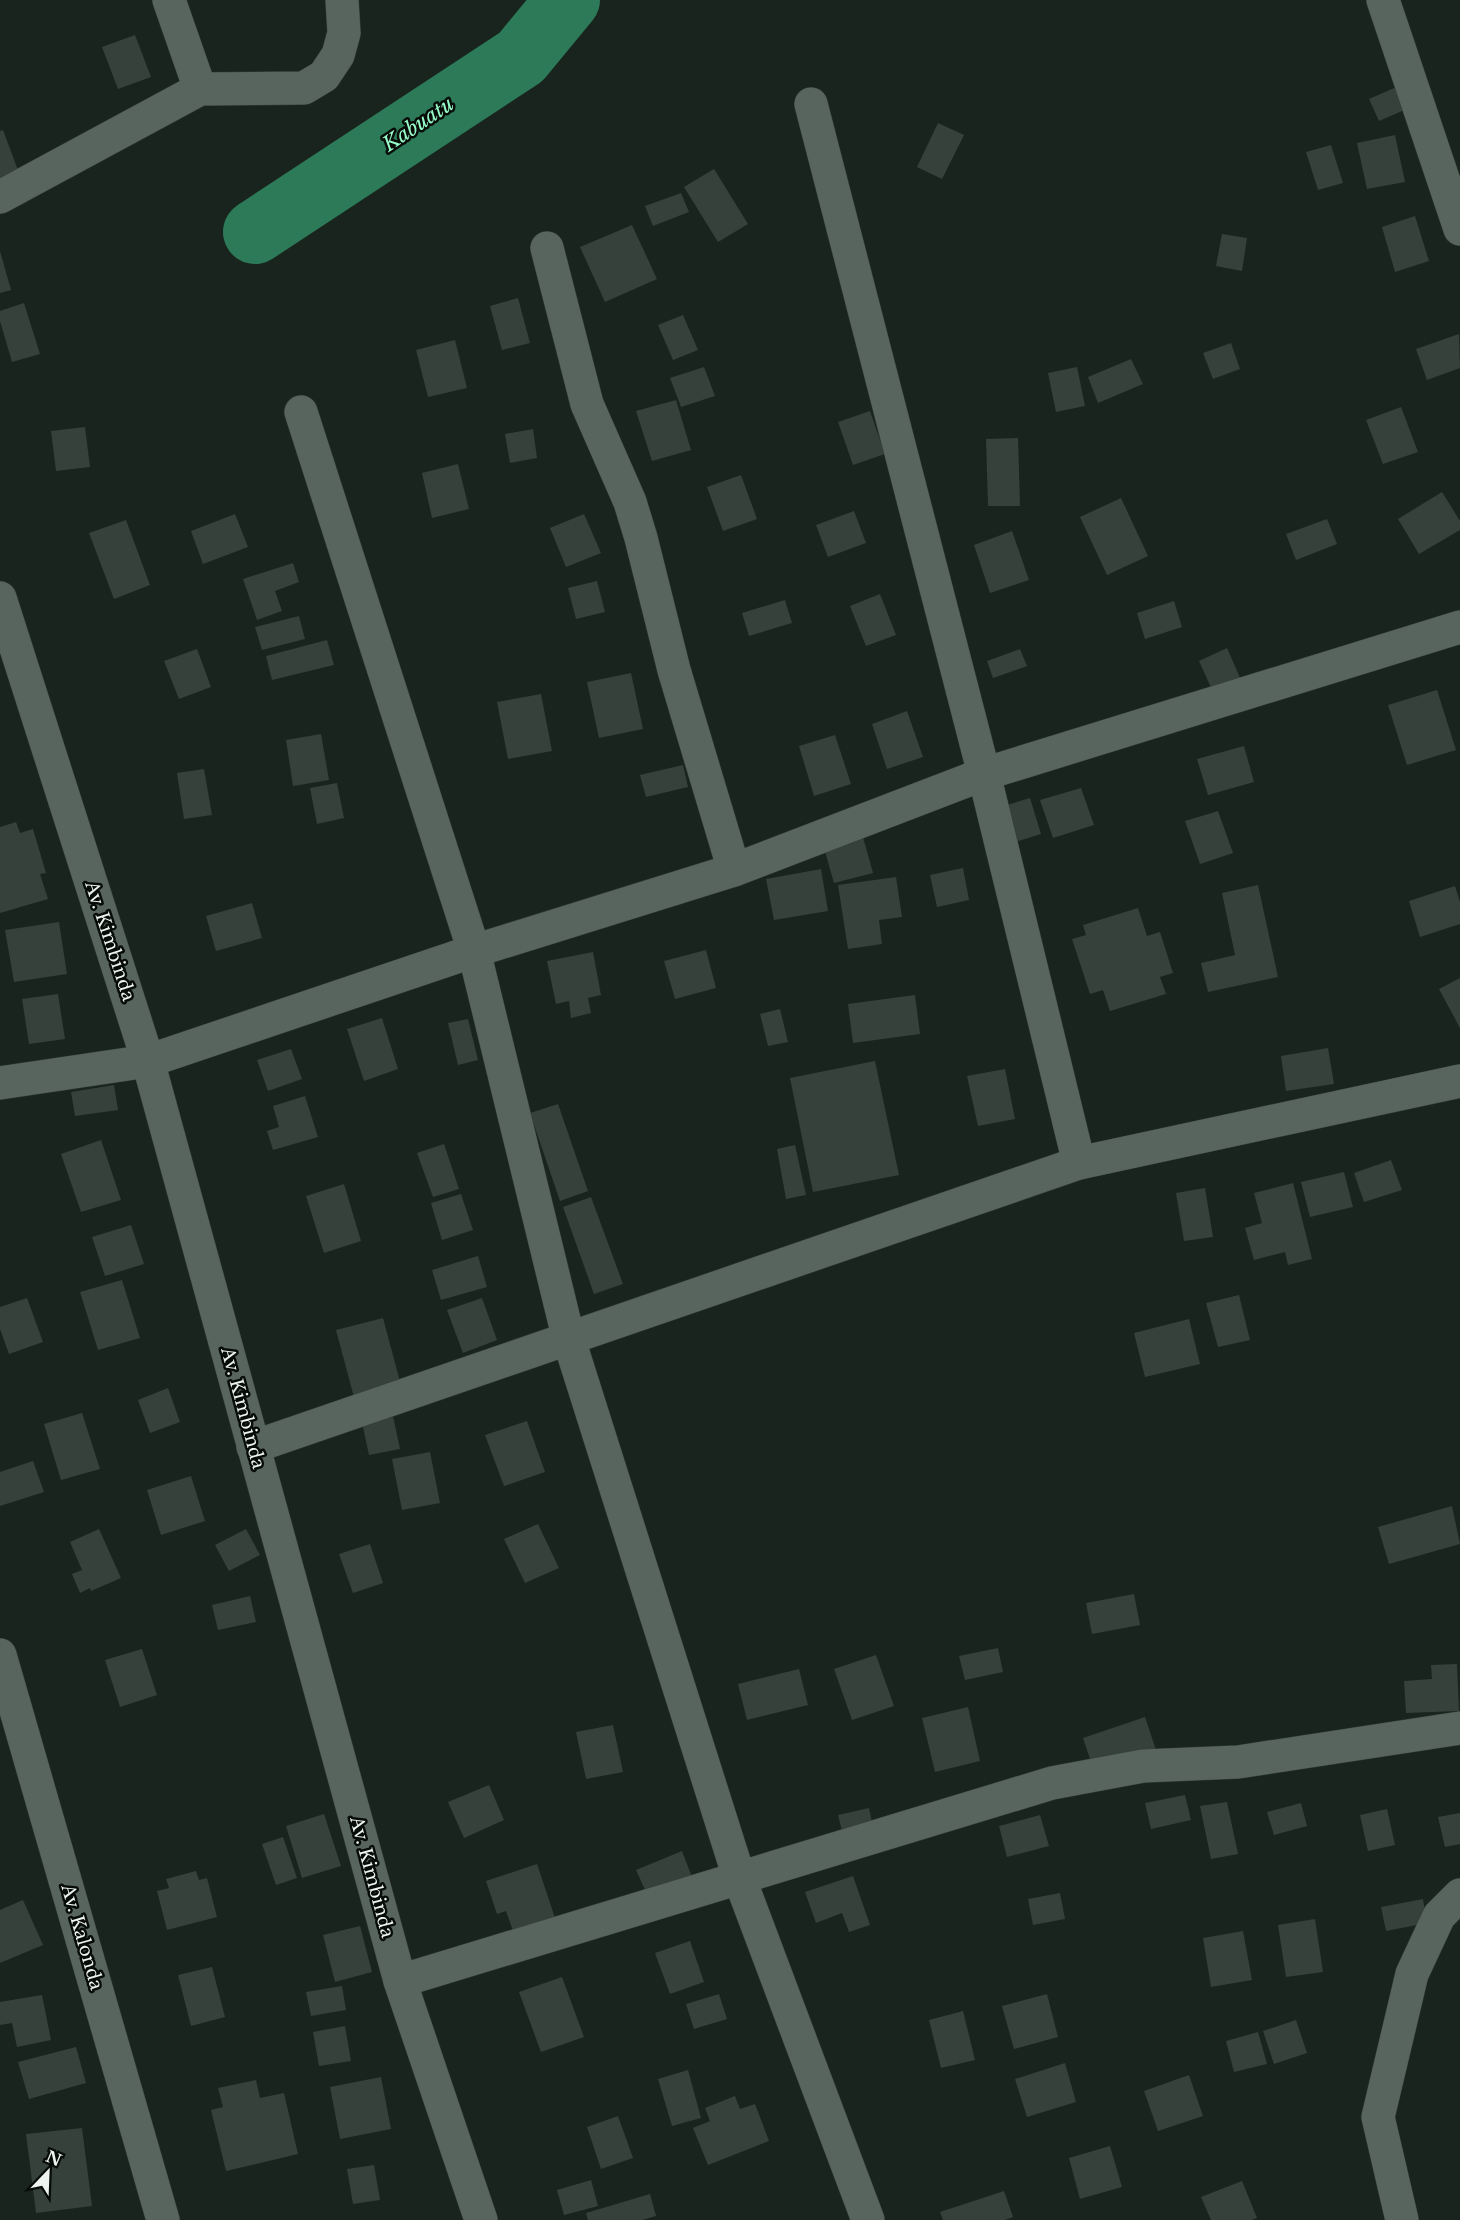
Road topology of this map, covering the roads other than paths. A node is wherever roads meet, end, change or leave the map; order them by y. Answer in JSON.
{"nodes":[{"id":1,"x":170,"y":0,"type":"edge"},
{"id":2,"x":342,"y":0,"type":"edge"},
{"id":3,"x":1383,"y":0,"type":"edge"},
{"id":4,"x":200,"y":89,"type":"junction"},
{"id":5,"x":811,"y":104,"type":"dead end"},
{"id":6,"x":0,"y":197,"type":"edge"},
{"id":7,"x":1457,"y":212,"type":"edge"},
{"id":8,"x":547,"y":248,"type":"dead end"},
{"id":9,"x":301,"y":412,"type":"dead end"},
{"id":10,"x":0,"y":598,"type":"edge"},
{"id":11,"x":1460,"y":627,"type":"edge"},
{"id":12,"x":984,"y":774,"type":"junction"},
{"id":13,"x":734,"y":870,"type":"junction"},
{"id":14,"x":474,"y":951,"type":"junction"},
{"id":15,"x":148,"y":1061,"type":"junction"},
{"id":16,"x":1460,"y":1081,"type":"edge"},
{"id":17,"x":0,"y":1083,"type":"edge"},
{"id":18,"x":1079,"y":1163,"type":"junction"},
{"id":19,"x":569,"y":1340,"type":"junction"},
{"id":20,"x":253,"y":1448,"type":"junction"},
{"id":21,"x":0,"y":1655,"type":"edge"},
{"id":22,"x":1460,"y":1728,"type":"edge"},
{"id":23,"x":739,"y":1877,"type":"junction"},
{"id":24,"x":1460,"y":1895,"type":"edge"},
{"id":25,"x":400,"y":1981,"type":"junction"},
{"id":26,"x":163,"y":2220,"type":"edge"},
{"id":27,"x":481,"y":2220,"type":"edge"},
{"id":28,"x":867,"y":2220,"type":"edge"},
{"id":29,"x":1402,"y":2220,"type":"edge"}],
"edges":[{"from":1,"to":4,"type":"street"},
{"from":2,"to":4,"type":"street"},
{"from":3,"to":7,"type":"street"},
{"from":4,"to":6,"type":"street"},
{"from":5,"to":12,"type":"street"},
{"from":8,"to":13,"type":"street"},
{"from":9,"to":14,"type":"street"},
{"from":10,"to":15,"type":"street","name":"Av. Kimbinda"},
{"from":11,"to":12,"type":"street"},
{"from":12,"to":13,"type":"street"},
{"from":12,"to":18,"type":"street"},
{"from":13,"to":14,"type":"street"},
{"from":14,"to":15,"type":"street"},
{"from":14,"to":19,"type":"street"},
{"from":15,"to":17,"type":"street"},
{"from":15,"to":20,"type":"street","name":"Av. Kimbinda"},
{"from":16,"to":18,"type":"street"},
{"from":18,"to":19,"type":"street"},
{"from":19,"to":20,"type":"street"},
{"from":19,"to":23,"type":"street"},
{"from":20,"to":25,"type":"street","name":"Av. Kimbinda"},
{"from":21,"to":26,"type":"street","name":"Av. Kalonda"},
{"from":22,"to":23,"type":"street"},
{"from":23,"to":25,"type":"street"},
{"from":23,"to":28,"type":"street"},
{"from":24,"to":29,"type":"street"},
{"from":25,"to":27,"type":"street","name":"Av. Kimbinda"}]}
